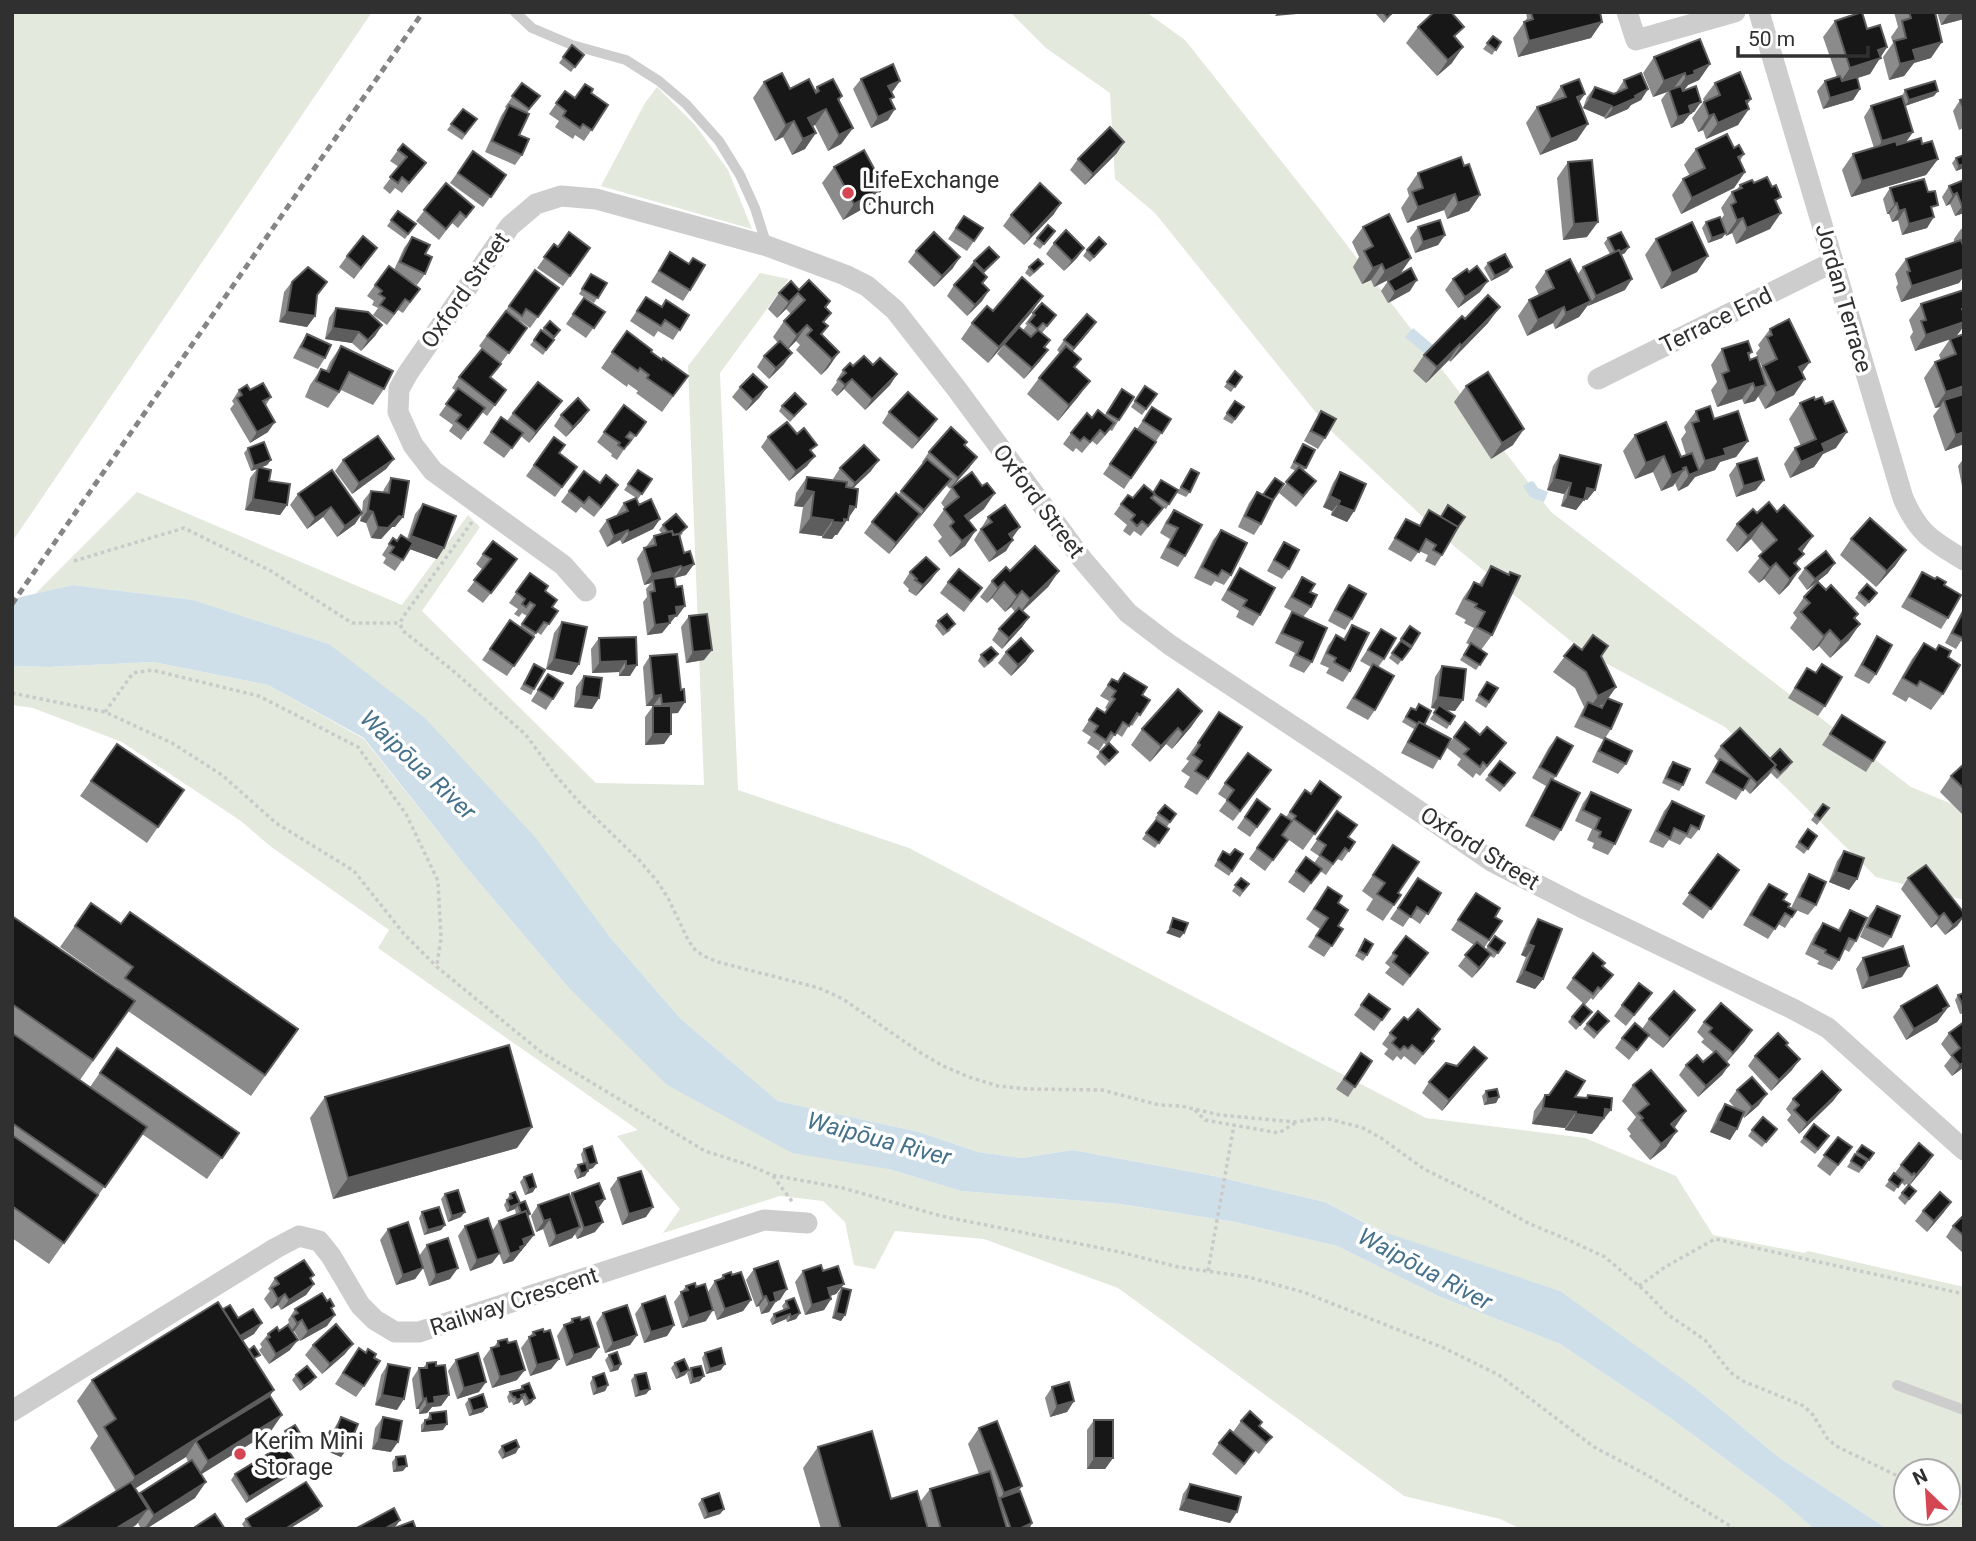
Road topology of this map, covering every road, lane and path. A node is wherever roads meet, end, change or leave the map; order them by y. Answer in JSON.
{"nodes":[{"id":1,"x":515,"y":12,"type":"edge"},
{"id":2,"x":1627,"y":12,"type":"edge"},
{"id":3,"x":1735,"y":12,"type":"edge"},
{"id":4,"x":1759,"y":12,"type":"edge"},
{"id":5,"x":767,"y":246,"type":"junction"},
{"id":6,"x":1833,"y":262,"type":"junction"},
{"id":7,"x":1598,"y":379,"type":"dead end"},
{"id":8,"x":482,"y":507,"type":"junction"},
{"id":9,"x":1964,"y":559,"type":"edge"},
{"id":10,"x":74,"y":561,"type":"dead end"},
{"id":11,"x":586,"y":590,"type":"dead end"},
{"id":12,"x":400,"y":623,"type":"junction"},
{"id":13,"x":12,"y":692,"type":"edge"},
{"id":14,"x":105,"y":712,"type":"junction"},
{"id":15,"x":437,"y":967,"type":"junction"},
{"id":16,"x":1194,"y":1109,"type":"junction"},
{"id":17,"x":1297,"y":1122,"type":"junction"},
{"id":18,"x":1234,"y":1125,"type":"junction"},
{"id":19,"x":1964,"y":1150,"type":"edge"},
{"id":20,"x":772,"y":1175,"type":"junction"},
{"id":21,"x":807,"y":1223,"type":"joint"},
{"id":22,"x":1208,"y":1271,"type":"junction"},
{"id":23,"x":1638,"y":1286,"type":"junction"},
{"id":24,"x":1964,"y":1294,"type":"edge"},
{"id":25,"x":1897,"y":1385,"type":"dead end"},
{"id":26,"x":1964,"y":1409,"type":"edge"},
{"id":27,"x":12,"y":1411,"type":"edge"},
{"id":28,"x":1892,"y":1473,"type":"edge"},
{"id":29,"x":1735,"y":1529,"type":"edge"}],
"edges":[{"from":1,"to":5,"type":"lane"},
{"from":2,"to":3,"type":"street"},
{"from":4,"to":6,"type":"street","name":"Jordan Terrace"},
{"from":5,"to":8,"type":"street","name":"Oxford Street"},
{"from":5,"to":19,"type":"street","name":"Oxford Street"},
{"from":6,"to":7,"type":"street","name":"Terrace End"},
{"from":6,"to":9,"type":"street","name":"Jordan Terrace"},
{"from":8,"to":11,"type":"street","name":"Oxford Street"},
{"from":8,"to":12,"type":"path"},
{"from":10,"to":12,"type":"path"},
{"from":12,"to":16,"type":"path"},
{"from":13,"to":14,"type":"path"},
{"from":14,"to":15,"type":"path"},
{"from":14,"to":15,"type":"path"},
{"from":15,"to":20,"type":"path"},
{"from":16,"to":17,"type":"path"},
{"from":16,"to":18,"type":"path"},
{"from":17,"to":18,"type":"path"},
{"from":17,"to":23,"type":"path"},
{"from":18,"to":22,"type":"path"},
{"from":20,"to":21,"type":"path"},
{"from":20,"to":22,"type":"path"},
{"from":21,"to":27,"type":"street","name":"Railway Crescent"},
{"from":22,"to":29,"type":"path"},
{"from":23,"to":24,"type":"path"},
{"from":23,"to":28,"type":"path"},
{"from":25,"to":26,"type":"lane"}]}
